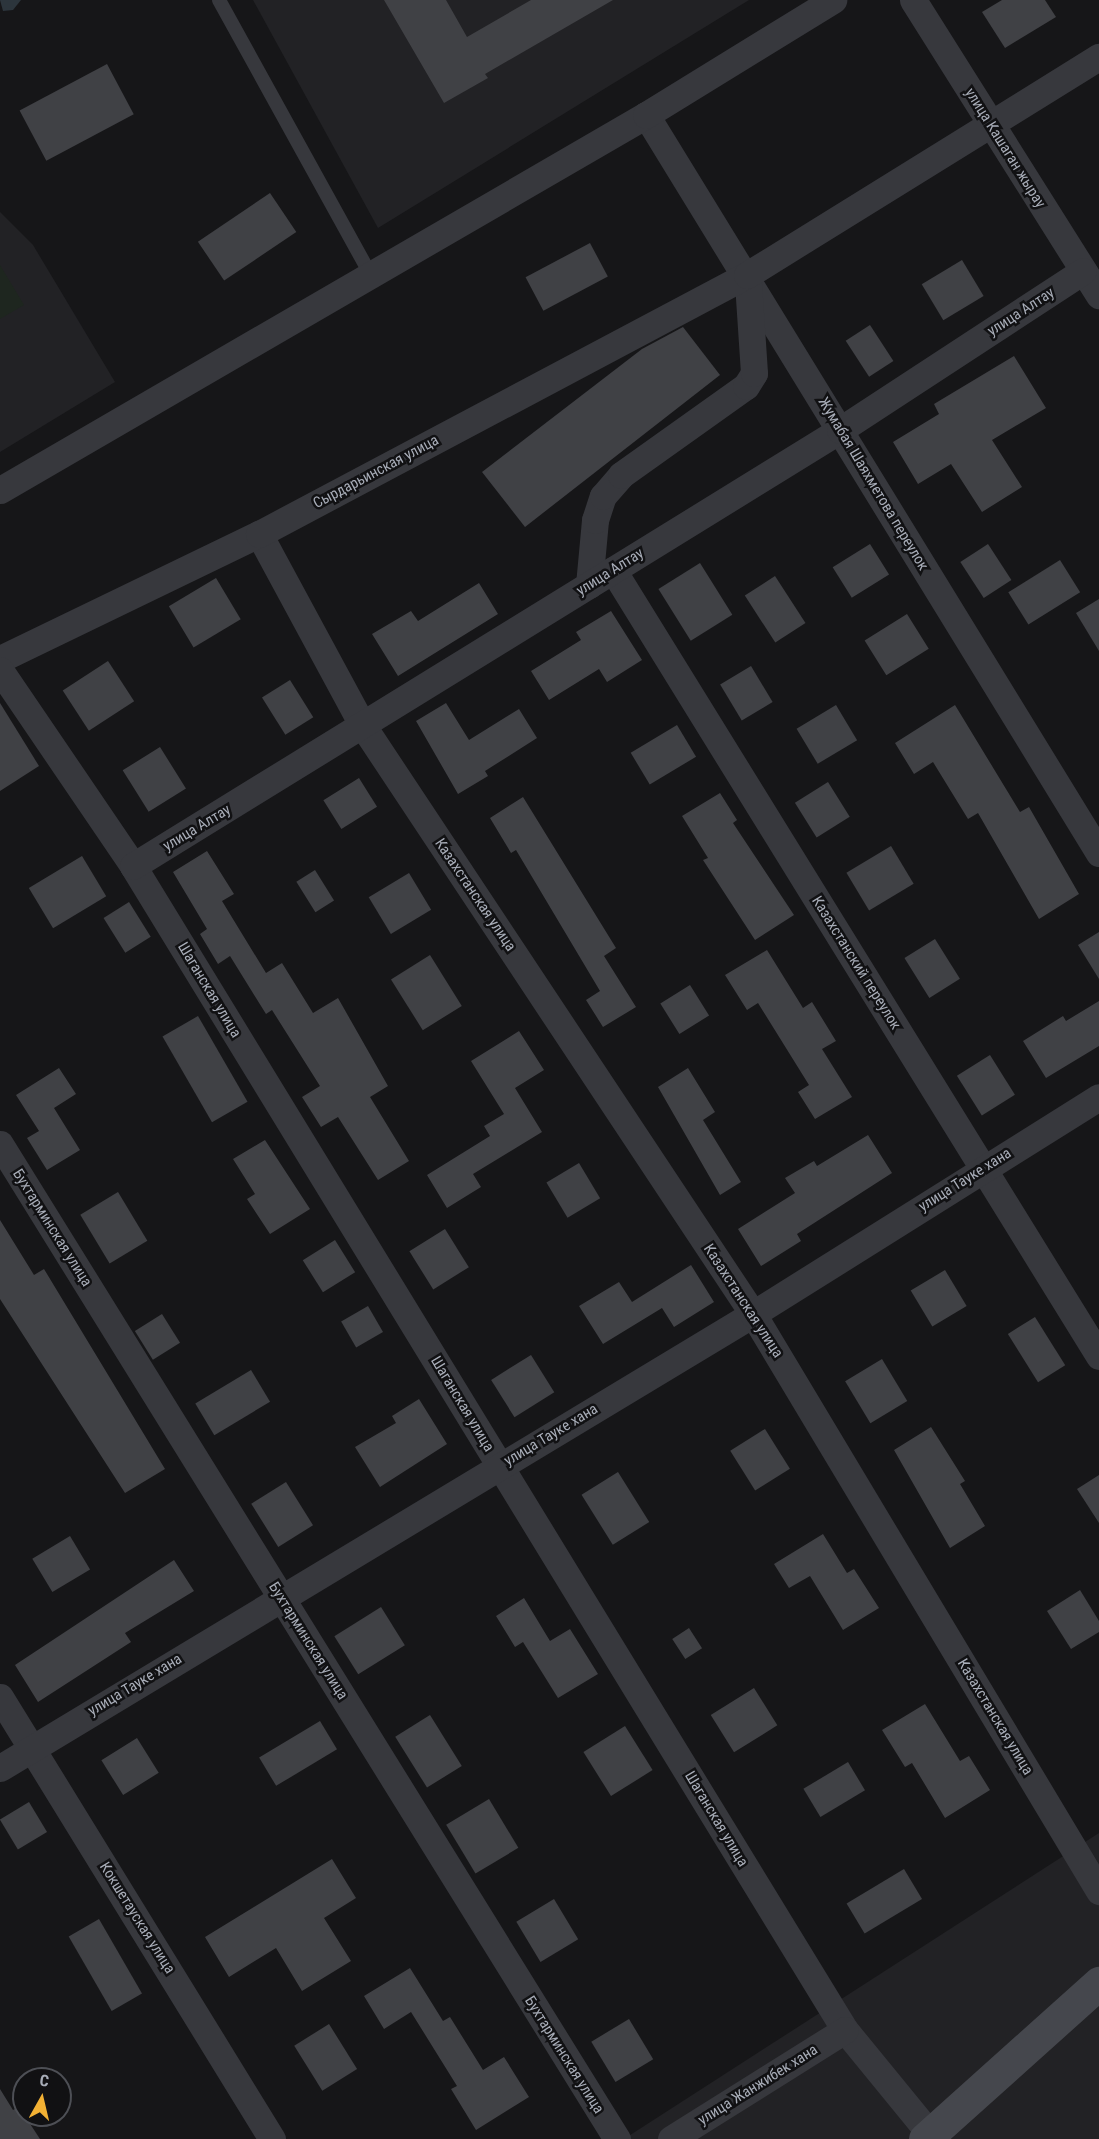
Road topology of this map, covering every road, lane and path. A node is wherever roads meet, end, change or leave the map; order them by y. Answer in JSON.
{"nodes":[{"id":1,"x":219,"y":0,"type":"edge"},
{"id":2,"x":833,"y":0,"type":"edge"},
{"id":3,"x":913,"y":0,"type":"edge"},
{"id":4,"x":1099,"y":57,"type":"edge"},
{"id":5,"x":646,"y":115,"type":"junction"},
{"id":6,"x":990,"y":124,"type":"junction"},
{"id":7,"x":1083,"y":271,"type":"junction"},
{"id":8,"x":371,"y":275,"type":"junction"},
{"id":9,"x":747,"y":275,"type":"junction"},
{"id":10,"x":1099,"y":295,"type":"edge"},
{"id":11,"x":840,"y":430,"type":"junction"},
{"id":12,"x":0,"y":490,"type":"edge"},
{"id":13,"x":259,"y":534,"type":"junction"},
{"id":14,"x":613,"y":570,"type":"junction"},
{"id":15,"x":589,"y":585,"type":"junction"},
{"id":16,"x":0,"y":659,"type":"edge"},
{"id":17,"x":0,"y":670,"type":"edge"},
{"id":18,"x":363,"y":726,"type":"junction"},
{"id":19,"x":1099,"y":853,"type":"edge"},
{"id":20,"x":133,"y":866,"type":"junction"},
{"id":21,"x":1099,"y":1097,"type":"edge"},
{"id":22,"x":0,"y":1144,"type":"edge"},
{"id":23,"x":982,"y":1168,"type":"junction"},
{"id":24,"x":753,"y":1314,"type":"junction"},
{"id":25,"x":1099,"y":1356,"type":"edge"},
{"id":26,"x":500,"y":1466,"type":"junction"},
{"id":27,"x":280,"y":1596,"type":"junction"},
{"id":28,"x":0,"y":1697,"type":"edge"},
{"id":29,"x":32,"y":1748,"type":"junction"},
{"id":30,"x":0,"y":1768,"type":"edge"},
{"id":31,"x":1099,"y":1891,"type":"edge"},
{"id":32,"x":1099,"y":1983,"type":"edge"},
{"id":33,"x":845,"y":2030,"type":"junction"},
{"id":34,"x":928,"y":2137,"type":"edge"},
{"id":35,"x":272,"y":2139,"type":"edge"},
{"id":36,"x":616,"y":2139,"type":"edge"},
{"id":37,"x":671,"y":2139,"type":"edge"}],
"edges":[{"from":1,"to":8,"type":"lane"},
{"from":2,"to":5,"type":"street"},
{"from":3,"to":6,"type":"street","name":"улица Кашаган жырау"},
{"from":4,"to":6,"type":"street"},
{"from":5,"to":8,"type":"street"},
{"from":5,"to":9,"type":"street","name":"Жумабая Шаяхметова переулок"},
{"from":6,"to":7,"type":"street","name":"улица Кашаган жырау"},
{"from":6,"to":9,"type":"street"},
{"from":7,"to":10,"type":"street","name":"улица Кашаган жырау"},
{"from":7,"to":11,"type":"street","name":"улица Алтау"},
{"from":8,"to":12,"type":"street"},
{"from":9,"to":11,"type":"street","name":"Жумабая Шаяхметова переулок"},
{"from":9,"to":13,"type":"street","name":"Сырдарьинская улица"},
{"from":9,"to":15,"type":"street"},
{"from":11,"to":14,"type":"street","name":"улица Алтау"},
{"from":11,"to":19,"type":"street","name":"Жумабая Шаяхметова переулок"},
{"from":13,"to":16,"type":"street","name":"Сырдарьинская улица"},
{"from":13,"to":18,"type":"street","name":"Казахстанская улица"},
{"from":14,"to":15,"type":"street","name":"улица Алтау"},
{"from":14,"to":23,"type":"street","name":"Казахстанский переулок"},
{"from":15,"to":18,"type":"street","name":"улица Алтау"},
{"from":17,"to":20,"type":"street","name":"Шаганская улица"},
{"from":18,"to":20,"type":"street","name":"улица Алтау"},
{"from":18,"to":24,"type":"street","name":"Казахстанская улица"},
{"from":20,"to":26,"type":"street","name":"Шаганская улица"},
{"from":21,"to":23,"type":"street","name":"улица Тауке хана"},
{"from":22,"to":27,"type":"street","name":"Бухтарминская улица"},
{"from":23,"to":24,"type":"street","name":"улица Тауке хана"},
{"from":23,"to":25,"type":"street","name":"Казахстанский переулок"},
{"from":24,"to":26,"type":"street","name":"улица Тауке хана"},
{"from":24,"to":31,"type":"street","name":"Казахстанская улица"},
{"from":26,"to":27,"type":"street","name":"улица Тауке хана"},
{"from":26,"to":33,"type":"street","name":"Шаганская улица"},
{"from":27,"to":29,"type":"street","name":"улица Тауке хана"},
{"from":27,"to":36,"type":"street","name":"Бухтарминская улица"},
{"from":28,"to":29,"type":"street","name":"Кокшетауская улица"},
{"from":29,"to":30,"type":"street","name":"улица Тауке хана"},
{"from":29,"to":35,"type":"street","name":"Кокшетауская улица"},
{"from":32,"to":34,"type":"main road"},
{"from":33,"to":34,"type":"street","name":"Шаганская улица"},
{"from":33,"to":37,"type":"street","name":"улица Жанжибек хана"}]}
